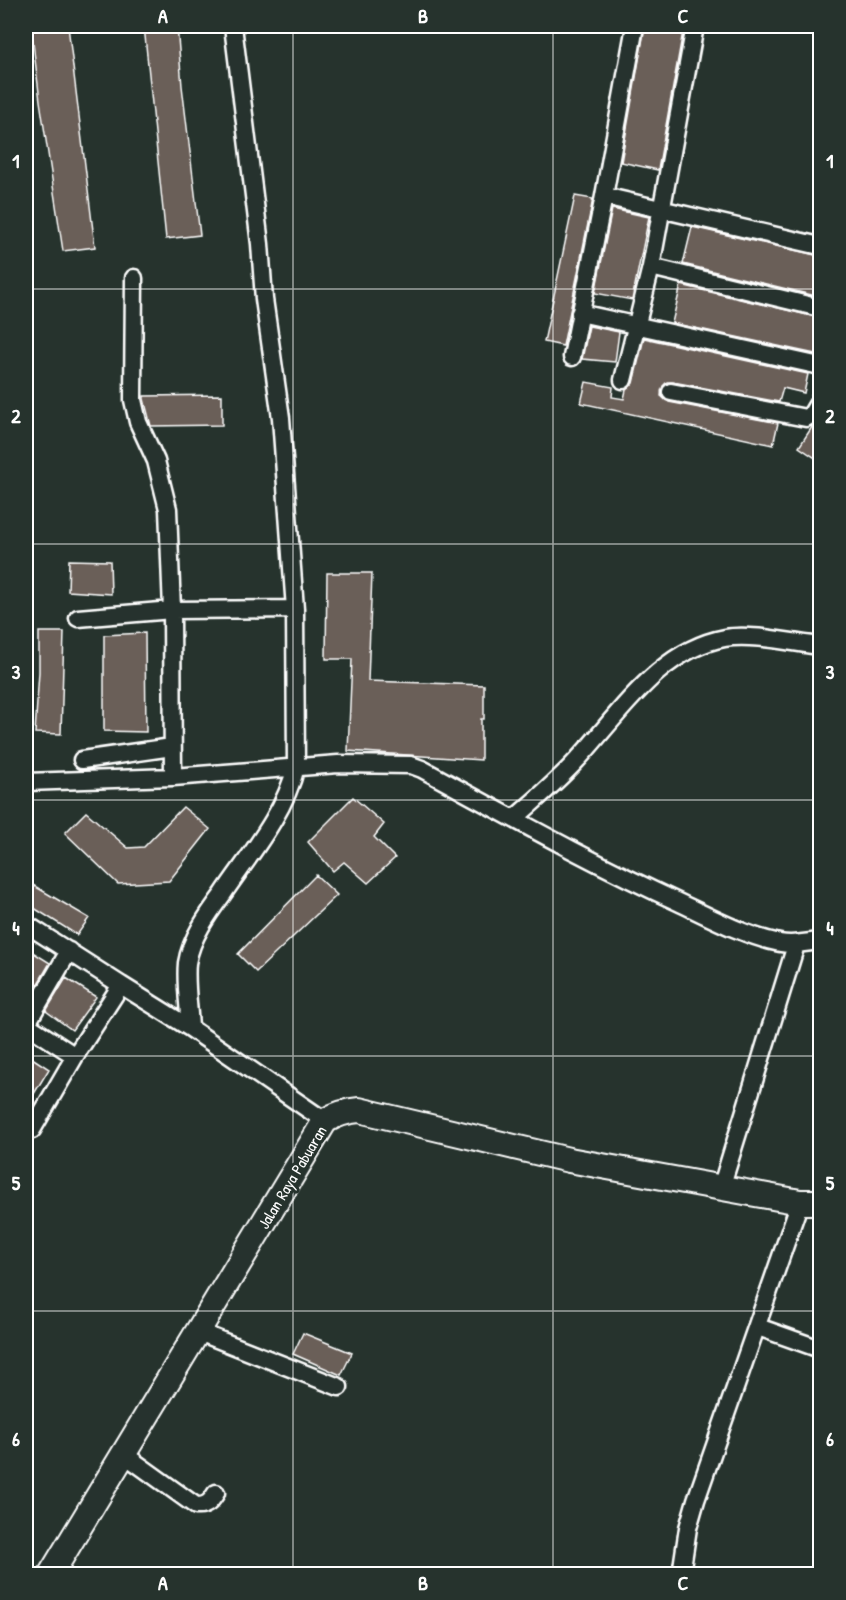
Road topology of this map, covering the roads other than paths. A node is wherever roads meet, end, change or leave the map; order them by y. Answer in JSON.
{"nodes":[{"id":1,"x":233,"y":26,"type":"edge"},
{"id":2,"x":634,"y":26,"type":"edge"},
{"id":3,"x":695,"y":26,"type":"edge"},
{"id":4,"x":604,"y":196,"type":"junction"},
{"id":5,"x":661,"y":208,"type":"junction"},
{"id":6,"x":820,"y":246,"type":"edge"},
{"id":7,"x":651,"y":267,"type":"junction"},
{"id":8,"x":134,"y":279,"type":"dead end"},
{"id":9,"x":820,"y":308,"type":"edge"},
{"id":10,"x":580,"y":313,"type":"junction"},
{"id":11,"x":637,"y":325,"type":"junction"},
{"id":12,"x":572,"y":357,"type":"dead end"},
{"id":13,"x":820,"y":366,"type":"edge"},
{"id":14,"x":623,"y":380,"type":"dead end"},
{"id":15,"x":671,"y":392,"type":"dead end"},
{"id":16,"x":820,"y":400,"type":"edge"},
{"id":17,"x":295,"y":609,"type":"junction"},
{"id":18,"x":172,"y":610,"type":"junction"},
{"id":19,"x":78,"y":618,"type":"dead end"},
{"id":20,"x":820,"y":646,"type":"edge"},
{"id":21,"x":172,"y":747,"type":"junction"},
{"id":22,"x":82,"y":760,"type":"dead end"},
{"id":23,"x":296,"y":767,"type":"junction"},
{"id":24,"x":173,"y":777,"type":"junction"},
{"id":25,"x":26,"y":782,"type":"edge"},
{"id":26,"x":514,"y":819,"type":"junction"},
{"id":27,"x":26,"y":924,"type":"edge"},
{"id":28,"x":820,"y":941,"type":"edge"},
{"id":29,"x":796,"y":945,"type":"junction"},
{"id":30,"x":69,"y":951,"type":"junction"},
{"id":31,"x":121,"y":985,"type":"junction"},
{"id":32,"x":26,"y":1024,"type":"edge"},
{"id":33,"x":190,"y":1028,"type":"junction"},
{"id":34,"x":75,"y":1056,"type":"junction"},
{"id":35,"x":325,"y":1121,"type":"junction"},
{"id":36,"x":28,"y":1132,"type":"edge"},
{"id":37,"x":721,"y":1188,"type":"junction"},
{"id":38,"x":810,"y":1202,"type":"edge"},
{"id":39,"x":758,"y":1327,"type":"junction"},
{"id":40,"x":199,"y":1332,"type":"junction"},
{"id":41,"x":820,"y":1349,"type":"edge"},
{"id":42,"x":339,"y":1387,"type":"dead end"},
{"id":43,"x":125,"y":1455,"type":"junction"},
{"id":44,"x":216,"y":1493,"type":"dead end"},
{"id":45,"x":51,"y":1575,"type":"edge"},
{"id":46,"x":681,"y":1575,"type":"edge"}],
"edges":[{"from":1,"to":17,"type":"street"},
{"from":2,"to":4,"type":"street"},
{"from":3,"to":5,"type":"street"},
{"from":4,"to":5,"type":"street"},
{"from":4,"to":10,"type":"street"},
{"from":5,"to":6,"type":"street"},
{"from":5,"to":7,"type":"street"},
{"from":7,"to":9,"type":"street"},
{"from":7,"to":11,"type":"street"},
{"from":8,"to":18,"type":"street"},
{"from":10,"to":11,"type":"street"},
{"from":10,"to":12,"type":"street"},
{"from":11,"to":13,"type":"street"},
{"from":11,"to":14,"type":"street"},
{"from":15,"to":16,"type":"street"},
{"from":17,"to":18,"type":"street"},
{"from":17,"to":23,"type":"street"},
{"from":18,"to":19,"type":"street"},
{"from":18,"to":21,"type":"street"},
{"from":20,"to":26,"type":"street"},
{"from":21,"to":22,"type":"street"},
{"from":21,"to":24,"type":"street"},
{"from":23,"to":24,"type":"street"},
{"from":23,"to":26,"type":"street"},
{"from":23,"to":33,"type":"street"},
{"from":24,"to":25,"type":"street"},
{"from":26,"to":29,"type":"street"},
{"from":27,"to":30,"type":"street"},
{"from":28,"to":29,"type":"street"},
{"from":29,"to":37,"type":"street"},
{"from":30,"to":31,"type":"street"},
{"from":30,"to":32,"type":"street"},
{"from":31,"to":33,"type":"street"},
{"from":31,"to":34,"type":"street"},
{"from":32,"to":34,"type":"street"},
{"from":33,"to":35,"type":"street"},
{"from":34,"to":36,"type":"street"},
{"from":35,"to":37,"type":"street","name":"Jalan Raya Pabuaran"},
{"from":35,"to":40,"type":"street","name":"Jalan Raya Pabuaran"},
{"from":37,"to":38,"type":"street","name":"Jalan Raya Pabuaran"},
{"from":38,"to":39,"type":"street"},
{"from":39,"to":41,"type":"street"},
{"from":39,"to":46,"type":"street"},
{"from":40,"to":42,"type":"street"},
{"from":40,"to":43,"type":"street","name":"Jalan Raya Pabuaran"},
{"from":43,"to":44,"type":"street"},
{"from":43,"to":45,"type":"street","name":"Jalan Raya Pabuaran"}]}
